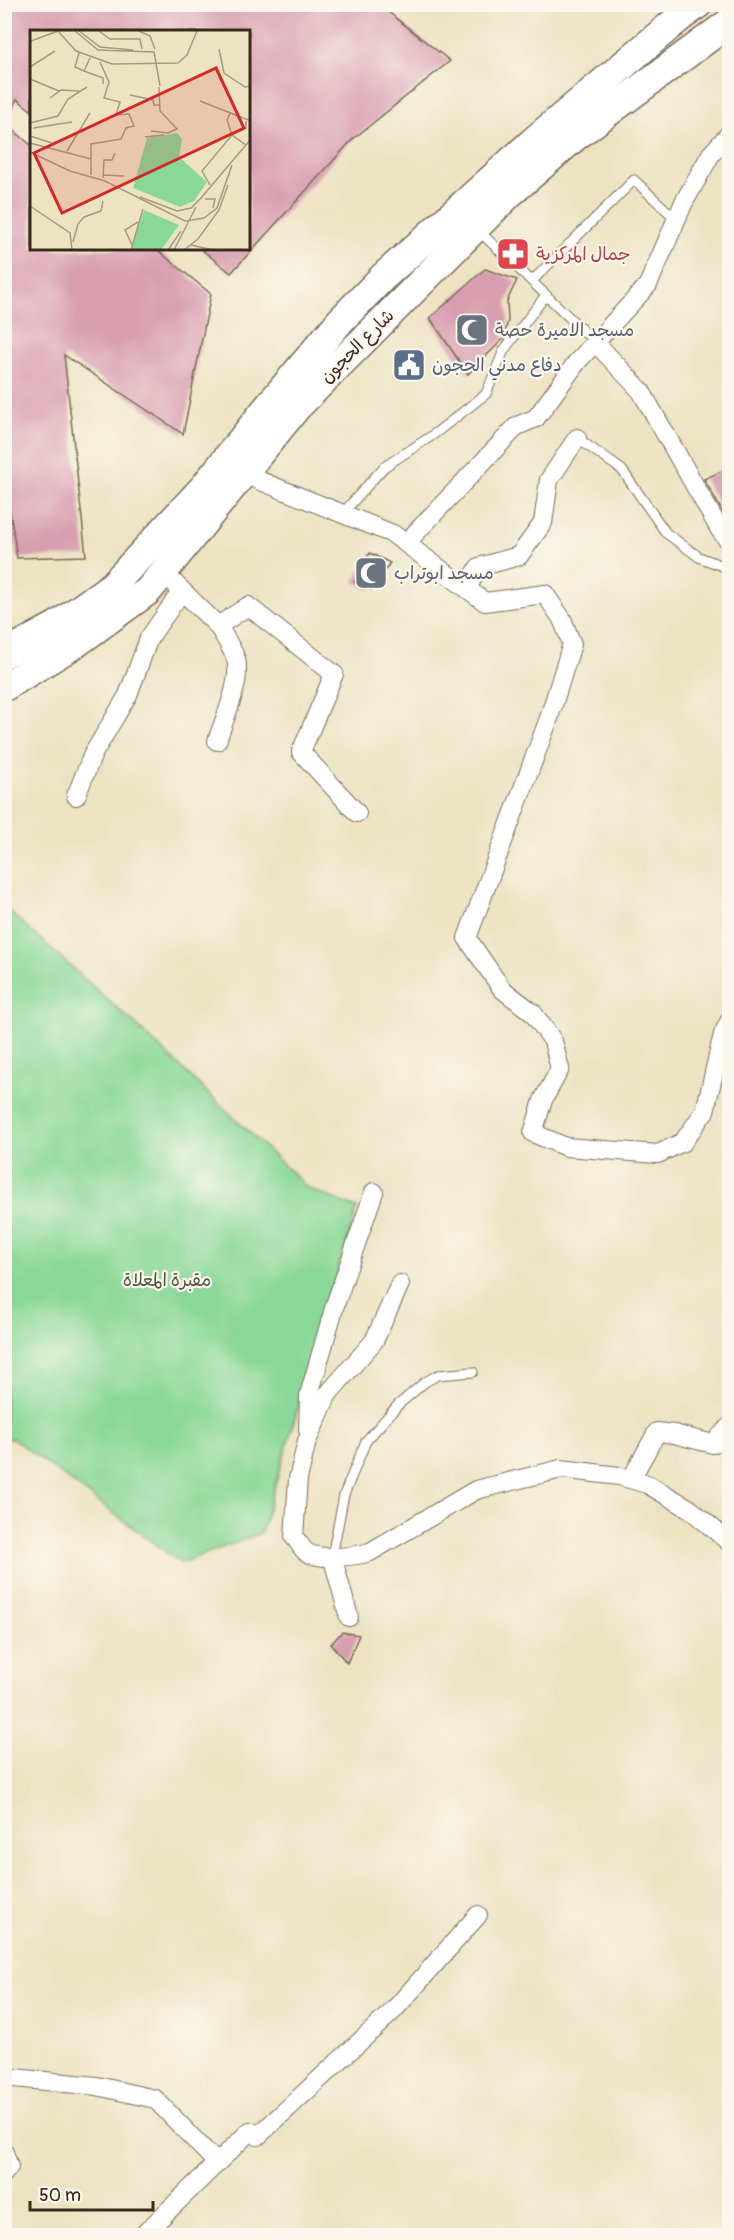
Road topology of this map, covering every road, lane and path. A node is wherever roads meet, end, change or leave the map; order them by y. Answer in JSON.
{"nodes":[{"id":1,"x":698,"y":4,"type":"edge"},
{"id":2,"x":729,"y":22,"type":"edge"},
{"id":3,"x":729,"y":133,"type":"edge"},
{"id":4,"x":677,"y":220,"type":"junction"},
{"id":5,"x":476,"y":227,"type":"junction"},
{"id":6,"x":532,"y":281,"type":"junction"},
{"id":7,"x":546,"y":295,"type":"junction"},
{"id":8,"x":595,"y":342,"type":"junction"},
{"id":9,"x":577,"y":438,"type":"joint"},
{"id":10,"x":243,"y":474,"type":"junction"},
{"id":11,"x":342,"y":514,"type":"junction"},
{"id":12,"x":406,"y":543,"type":"junction"},
{"id":13,"x":729,"y":543,"type":"edge"},
{"id":14,"x":729,"y":569,"type":"edge"},
{"id":15,"x":173,"y":582,"type":"junction"},
{"id":16,"x":466,"y":588,"type":"junction"},
{"id":17,"x":218,"y":626,"type":"junction"},
{"id":18,"x":4,"y":654,"type":"edge"},
{"id":19,"x":4,"y":687,"type":"edge"},
{"id":20,"x":217,"y":741,"type":"dead end"},
{"id":21,"x":76,"y":796,"type":"dead end"},
{"id":22,"x":357,"y":813,"type":"dead end"},
{"id":23,"x":729,"y":1020,"type":"edge"},
{"id":24,"x":374,"y":1192,"type":"dead end"},
{"id":25,"x":400,"y":1284,"type":"dead end"},
{"id":26,"x":473,"y":1372,"type":"dead end"},
{"id":27,"x":729,"y":1426,"type":"edge"},
{"id":28,"x":307,"y":1441,"type":"junction"},
{"id":29,"x":631,"y":1479,"type":"junction"},
{"id":30,"x":729,"y":1543,"type":"edge"},
{"id":31,"x":332,"y":1556,"type":"junction"},
{"id":32,"x":349,"y":1617,"type":"dead end"},
{"id":33,"x":478,"y":1915,"type":"dead end"},
{"id":34,"x":4,"y":2077,"type":"edge"},
{"id":35,"x":4,"y":2152,"type":"edge"},
{"id":36,"x":217,"y":2163,"type":"junction"},
{"id":37,"x":4,"y":2172,"type":"edge"},
{"id":38,"x":151,"y":2232,"type":"edge"}],
"edges":[{"from":1,"to":18,"type":"main road","name":"شارع الحجون"},
{"from":2,"to":5,"type":"main road","name":"شارع الحجون"},
{"from":3,"to":4,"type":"street"},
{"from":4,"to":6,"type":"lane"},
{"from":4,"to":8,"type":"street"},
{"from":5,"to":6,"type":"lane"},
{"from":5,"to":10,"type":"main road","name":"شارع الحجون"},
{"from":6,"to":7,"type":"lane"},
{"from":7,"to":8,"type":"lane"},
{"from":7,"to":11,"type":"lane"},
{"from":8,"to":12,"type":"street"},
{"from":8,"to":13,"type":"street"},
{"from":9,"to":14,"type":"lane"},
{"from":9,"to":16,"type":"street"},
{"from":10,"to":11,"type":"street"},
{"from":10,"to":15,"type":"main road","name":"شارع الحجون"},
{"from":11,"to":12,"type":"street"},
{"from":12,"to":16,"type":"street"},
{"from":15,"to":17,"type":"street"},
{"from":15,"to":19,"type":"main road","name":"شارع الحجون"},
{"from":15,"to":21,"type":"street"},
{"from":16,"to":23,"type":"street"},
{"from":17,"to":20,"type":"street"},
{"from":17,"to":22,"type":"street"},
{"from":24,"to":28,"type":"street"},
{"from":25,"to":28,"type":"street"},
{"from":26,"to":31,"type":"lane"},
{"from":27,"to":29,"type":"street"},
{"from":28,"to":31,"type":"street"},
{"from":29,"to":30,"type":"street"},
{"from":29,"to":31,"type":"street"},
{"from":31,"to":32,"type":"street"},
{"from":33,"to":36,"type":"street"},
{"from":34,"to":36,"type":"street"},
{"from":35,"to":37,"type":"street"},
{"from":36,"to":38,"type":"street"}]}
